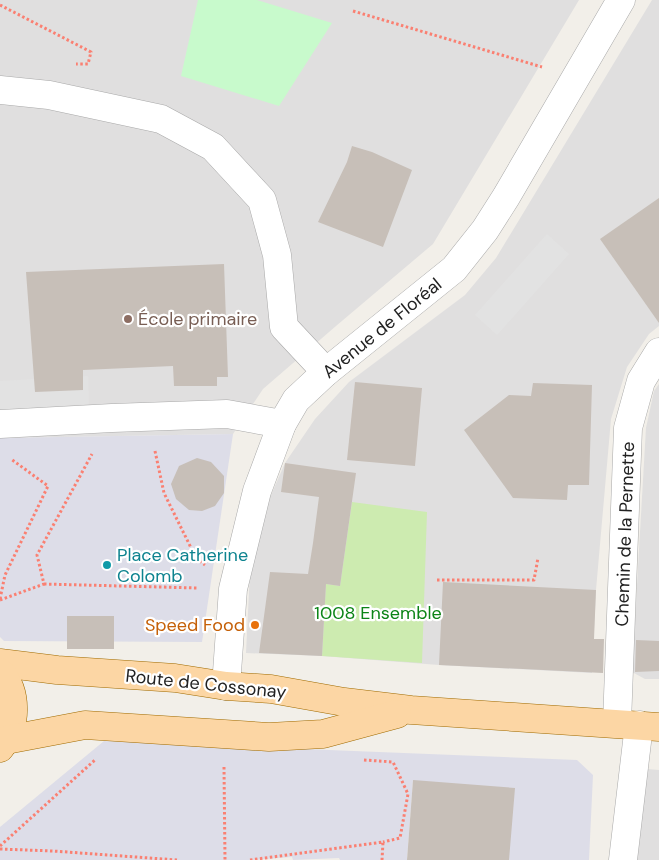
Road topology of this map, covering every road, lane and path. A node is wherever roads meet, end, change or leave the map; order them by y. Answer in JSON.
{"nodes":[{"id":1,"x":621,"y":0,"type":"edge"},
{"id":2,"x":0,"y":5,"type":"edge"},
{"id":3,"x":353,"y":11,"type":"dead end"},
{"id":4,"x":68,"y":64,"type":"dead end"},
{"id":5,"x":576,"y":77,"type":"junction"},
{"id":6,"x":0,"y":90,"type":"edge"},
{"id":7,"x":659,"y":352,"type":"edge"},
{"id":8,"x":326,"y":372,"type":"junction"},
{"id":9,"x":112,"y":418,"type":"junction"},
{"id":10,"x":148,"y":418,"type":"junction"},
{"id":11,"x":0,"y":424,"type":"edge"},
{"id":12,"x":282,"y":424,"type":"junction"},
{"id":13,"x":8,"y":457,"type":"dead end"},
{"id":14,"x":538,"y":558,"type":"dead end"},
{"id":15,"x":437,"y":580,"type":"dead end"},
{"id":16,"x":44,"y":584,"type":"junction"},
{"id":17,"x":233,"y":589,"type":"junction"},
{"id":18,"x":0,"y":599,"type":"edge"},
{"id":19,"x":0,"y":663,"type":"edge"},
{"id":20,"x":0,"y":672,"type":"edge"},
{"id":21,"x":226,"y":686,"type":"junction"},
{"id":22,"x":412,"y":710,"type":"junction"},
{"id":23,"x":639,"y":725,"type":"edge"},
{"id":24,"x":3,"y":744,"type":"edge"},
{"id":25,"x":98,"y":758,"type":"dead end"},
{"id":26,"x":357,"y":760,"type":"dead end"},
{"id":27,"x":224,"y":764,"type":"dead end"},
{"id":28,"x":383,"y":842,"type":"junction"},
{"id":29,"x":0,"y":848,"type":"edge"},
{"id":30,"x":177,"y":860,"type":"edge"},
{"id":31,"x":225,"y":860,"type":"edge"},
{"id":32,"x":250,"y":860,"type":"edge"},
{"id":33,"x":382,"y":860,"type":"edge"},
{"id":34,"x":623,"y":860,"type":"edge"}],
"edges":[{"from":1,"to":5,"type":"street","name":"Avenue de Floréal"},
{"from":2,"to":4,"type":"path"},
{"from":3,"to":5,"type":"path"},
{"from":5,"to":8,"type":"street","name":"Avenue de Floréal"},
{"from":6,"to":8,"type":"street"},
{"from":7,"to":23,"type":"street","name":"Chemin de la Pernette"},
{"from":8,"to":12,"type":"street","name":"Avenue de Floréal"},
{"from":9,"to":10,"type":"street"},
{"from":9,"to":11,"type":"street"},
{"from":9,"to":16,"type":"path"},
{"from":10,"to":12,"type":"street"},
{"from":10,"to":17,"type":"path"},
{"from":12,"to":17,"type":"street","name":"Avenue de Floréal"},
{"from":13,"to":18,"type":"path"},
{"from":14,"to":15,"type":"path"},
{"from":16,"to":17,"type":"path"},
{"from":16,"to":18,"type":"path"},
{"from":17,"to":21,"type":"street","name":"Avenue de Floréal"},
{"from":19,"to":21,"type":"main road","name":"Route de Cossonay"},
{"from":20,"to":24,"type":"main road"},
{"from":21,"to":22,"type":"main road","name":"Route de Cossonay"},
{"from":22,"to":23,"type":"main road","name":"Route de Cossonay"},
{"from":22,"to":24,"type":"main road","name":"Route de Cossonay"},
{"from":23,"to":34,"type":"street","name":"Chemin de la Pernette"},
{"from":25,"to":29,"type":"path"},
{"from":26,"to":28,"type":"path"},
{"from":27,"to":31,"type":"path"},
{"from":28,"to":32,"type":"path"},
{"from":28,"to":33,"type":"path"},
{"from":29,"to":30,"type":"path"}]}
